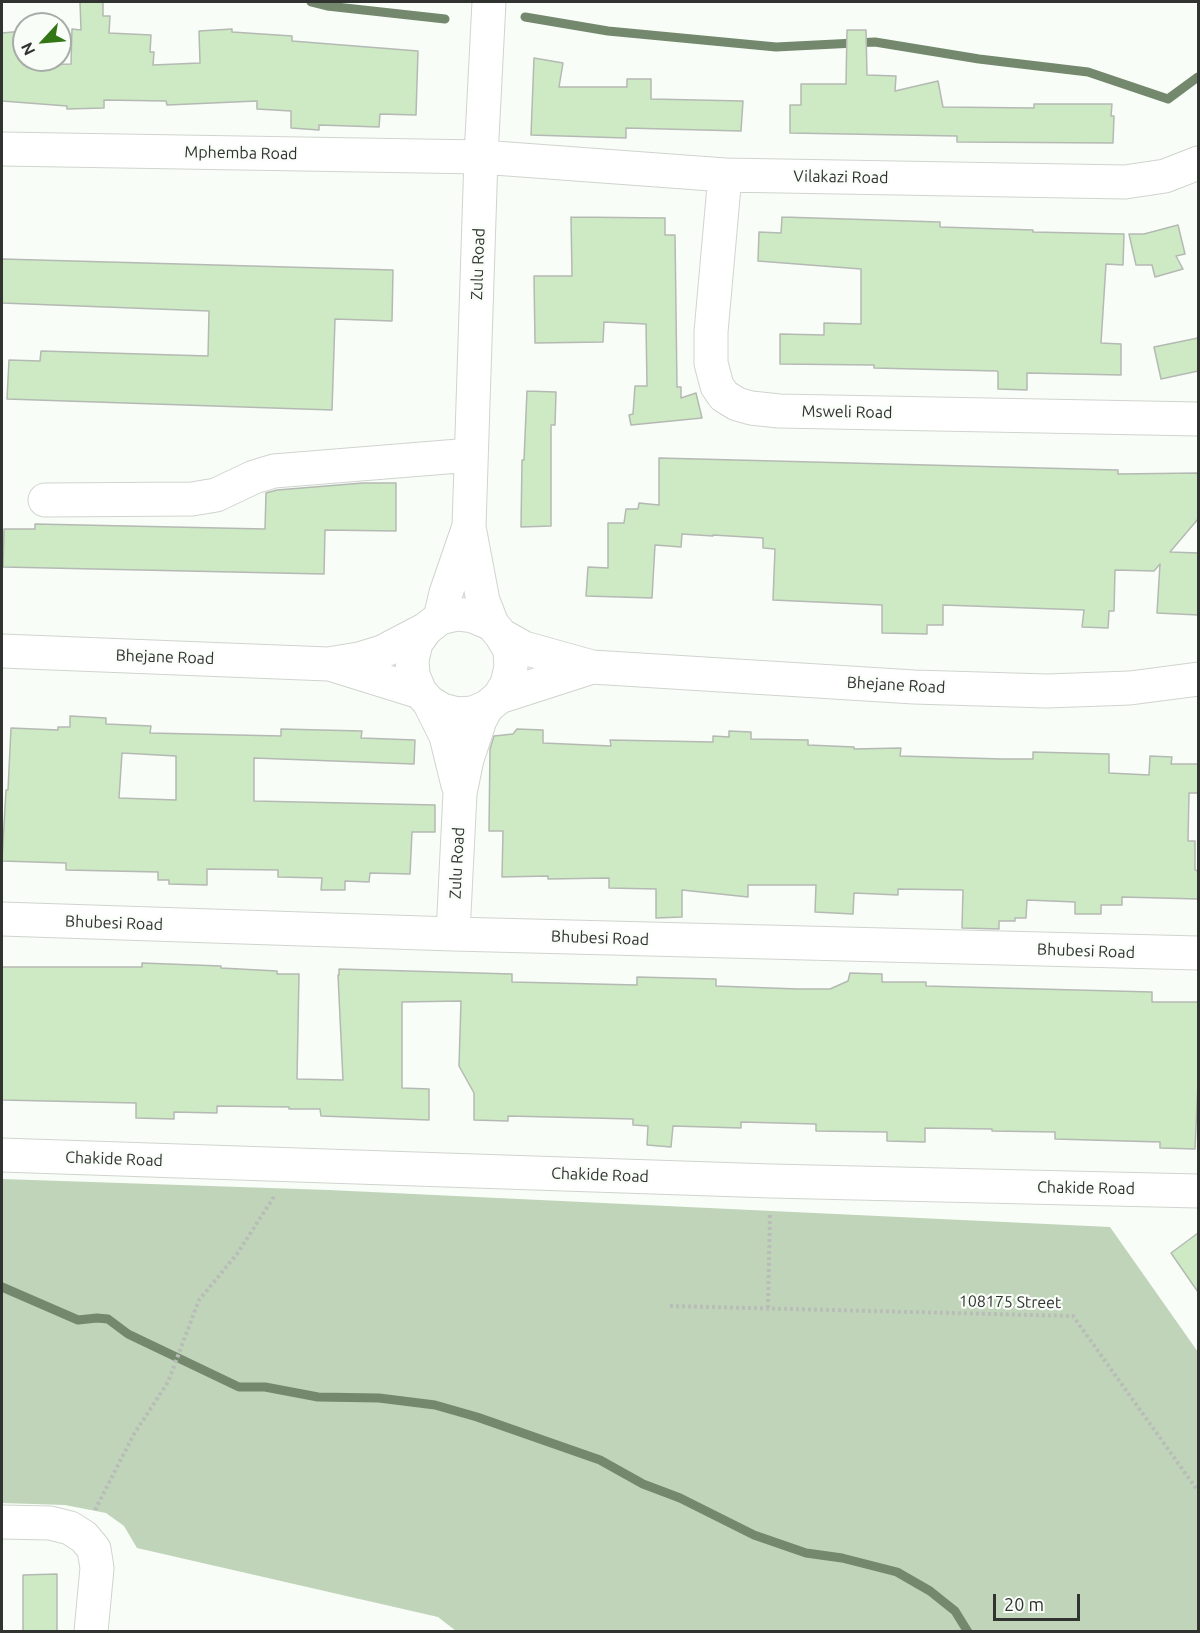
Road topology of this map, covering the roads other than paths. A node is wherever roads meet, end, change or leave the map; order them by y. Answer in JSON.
{"nodes":[{"id":1,"x":489,"y":2,"type":"edge"},
{"id":2,"x":2,"y":149,"type":"edge"},
{"id":3,"x":481,"y":157,"type":"junction"},
{"id":4,"x":1198,"y":163,"type":"edge"},
{"id":5,"x":725,"y":175,"type":"junction"},
{"id":6,"x":1198,"y":419,"type":"edge"},
{"id":7,"x":471,"y":455,"type":"junction"},
{"id":8,"x":45,"y":500,"type":"dead end"},
{"id":9,"x":469,"y":527,"type":"junction"},
{"id":10,"x":433,"y":623,"type":"junction"},
{"id":11,"x":497,"y":630,"type":"junction"},
{"id":12,"x":2,"y":651,"type":"edge"},
{"id":13,"x":328,"y":663,"type":"junction"},
{"id":14,"x":592,"y":667,"type":"junction"},
{"id":15,"x":1198,"y":679,"type":"edge"},
{"id":16,"x":425,"y":697,"type":"junction"},
{"id":17,"x":493,"y":702,"type":"junction"},
{"id":18,"x":460,"y":793,"type":"junction"},
{"id":19,"x":2,"y":919,"type":"edge"},
{"id":20,"x":453,"y":934,"type":"junction"},
{"id":21,"x":1198,"y":953,"type":"edge"},
{"id":22,"x":2,"y":1155,"type":"edge"},
{"id":23,"x":1198,"y":1191,"type":"edge"},
{"id":24,"x":2,"y":1522,"type":"edge"},
{"id":25,"x":91,"y":1632,"type":"edge"}],
"edges":[{"from":1,"to":3,"type":"street","name":"Zulu Road"},
{"from":2,"to":3,"type":"street","name":"Mphemba Road"},
{"from":3,"to":5,"type":"street","name":"Vilakazi Road"},
{"from":3,"to":7,"type":"street","name":"Zulu Road"},
{"from":4,"to":5,"type":"street","name":"Vilakazi Road"},
{"from":5,"to":6,"type":"street","name":"Msweli Road"},
{"from":7,"to":8,"type":"street"},
{"from":7,"to":9,"type":"street","name":"Zulu Road"},
{"from":9,"to":10,"type":"street","name":"Zulu Road"},
{"from":9,"to":11,"type":"street","name":"Zulu Road"},
{"from":10,"to":11,"type":"street"},
{"from":10,"to":13,"type":"street","name":"Bhejane Road"},
{"from":10,"to":16,"type":"street"},
{"from":11,"to":14,"type":"street","name":"Bhejane Road"},
{"from":11,"to":17,"type":"street"},
{"from":12,"to":13,"type":"street","name":"Bhejane Road"},
{"from":13,"to":16,"type":"street","name":"Bhejane Road"},
{"from":14,"to":15,"type":"street","name":"Bhejane Road"},
{"from":14,"to":17,"type":"street","name":"Bhejane Road"},
{"from":16,"to":17,"type":"street"},
{"from":16,"to":18,"type":"street","name":"Zulu Road"},
{"from":17,"to":18,"type":"street","name":"Zulu Road"},
{"from":18,"to":20,"type":"street","name":"Zulu Road"},
{"from":19,"to":20,"type":"street","name":"Bhubesi Road"},
{"from":20,"to":21,"type":"street","name":"Bhubesi Road"},
{"from":22,"to":23,"type":"street","name":"Chakide Road"},
{"from":24,"to":25,"type":"street"}]}
